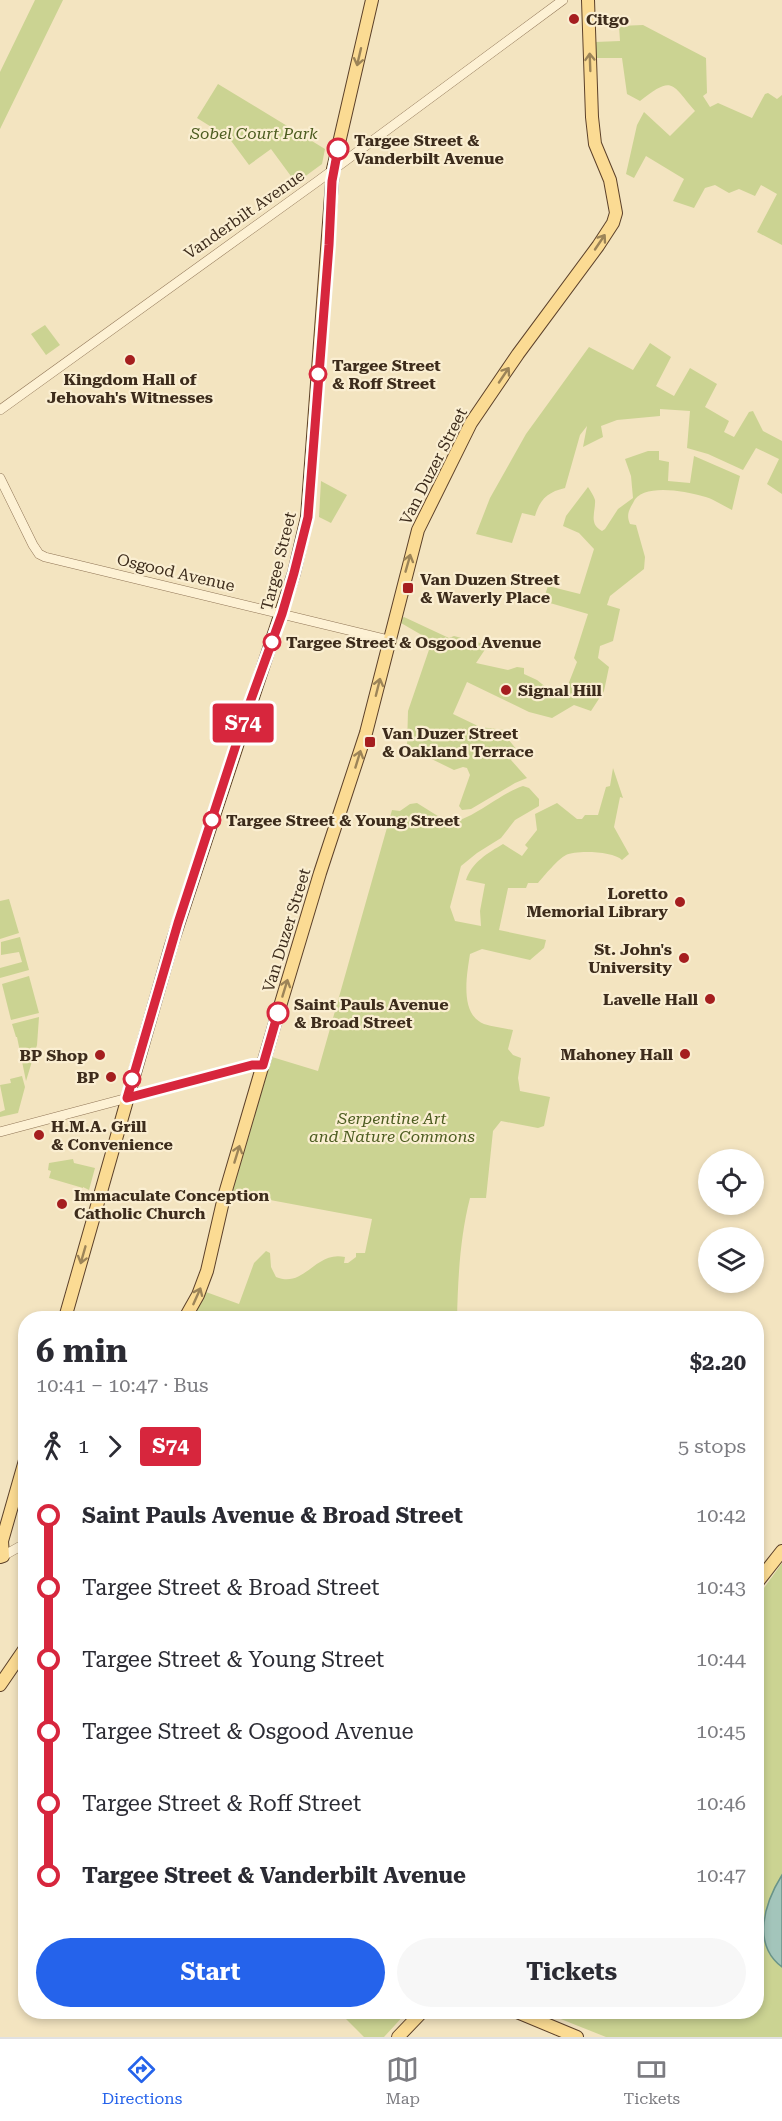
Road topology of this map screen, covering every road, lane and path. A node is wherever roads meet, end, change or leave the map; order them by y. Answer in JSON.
{"nodes":[{"id":1,"x":372,"y":0,"type":"edge"},
{"id":2,"x":563,"y":0,"type":"edge"},
{"id":3,"x":588,"y":0,"type":"edge"},
{"id":4,"x":333,"y":169,"type":"junction"},
{"id":5,"x":0,"y":410,"type":"edge"},
{"id":6,"x":0,"y":478,"type":"edge"},
{"id":7,"x":282,"y":614,"type":"junction"},
{"id":8,"x":389,"y":640,"type":"junction"},
{"id":9,"x":263,"y":1065,"type":"junction"},
{"id":10,"x":127,"y":1098,"type":"junction"},
{"id":11,"x":0,"y":1132,"type":"edge"},
{"id":12,"x":67,"y":1311,"type":"edge"},
{"id":13,"x":189,"y":1311,"type":"edge"},
{"id":14,"x":18,"y":1485,"type":"edge"},
{"id":15,"x":18,"y":1547,"type":"edge"},
{"id":16,"x":782,"y":1551,"type":"edge"},
{"id":17,"x":2,"y":1556,"type":"edge"},
{"id":18,"x":764,"y":1574,"type":"edge"},
{"id":19,"x":18,"y":1658,"type":"edge"},
{"id":20,"x":0,"y":1684,"type":"edge"},
{"id":21,"x":415,"y":2019,"type":"edge"},
{"id":22,"x":534,"y":2019,"type":"edge"},
{"id":23,"x":398,"y":2037,"type":"edge"},
{"id":24,"x":577,"y":2037,"type":"edge"}],
"edges":[{"from":1,"to":4,"type":"main road","name":"Targee Street","one_way":true},
{"from":2,"to":4,"type":"street","name":"Vanderbilt Avenue"},
{"from":8,"to":3,"type":"main road","name":"Van Duzer Street","one_way":true},
{"from":4,"to":5,"type":"street","name":"Vanderbilt Avenue"},
{"from":4,"to":7,"type":"main road","name":"Targee Street"},
{"from":6,"to":7,"type":"street","name":"Osgood Avenue"},
{"from":7,"to":8,"type":"street","name":"Osgood Avenue"},
{"from":7,"to":10,"type":"main road","name":"Targee Street"},
{"from":9,"to":8,"type":"main road","name":"Van Duzer Street","one_way":true},
{"from":9,"to":10,"type":"street"},
{"from":13,"to":9,"type":"main road","name":"Van Duzer Street","one_way":true},
{"from":10,"to":11,"type":"street"},
{"from":10,"to":12,"type":"main road","name":"Targee Street","one_way":true},
{"from":14,"to":17,"type":"main road"},
{"from":15,"to":17,"type":"street"},
{"from":16,"to":18,"type":"main road"},
{"from":19,"to":20,"type":"main road"},
{"from":21,"to":23,"type":"main road"},
{"from":22,"to":24,"type":"main road"}]}
